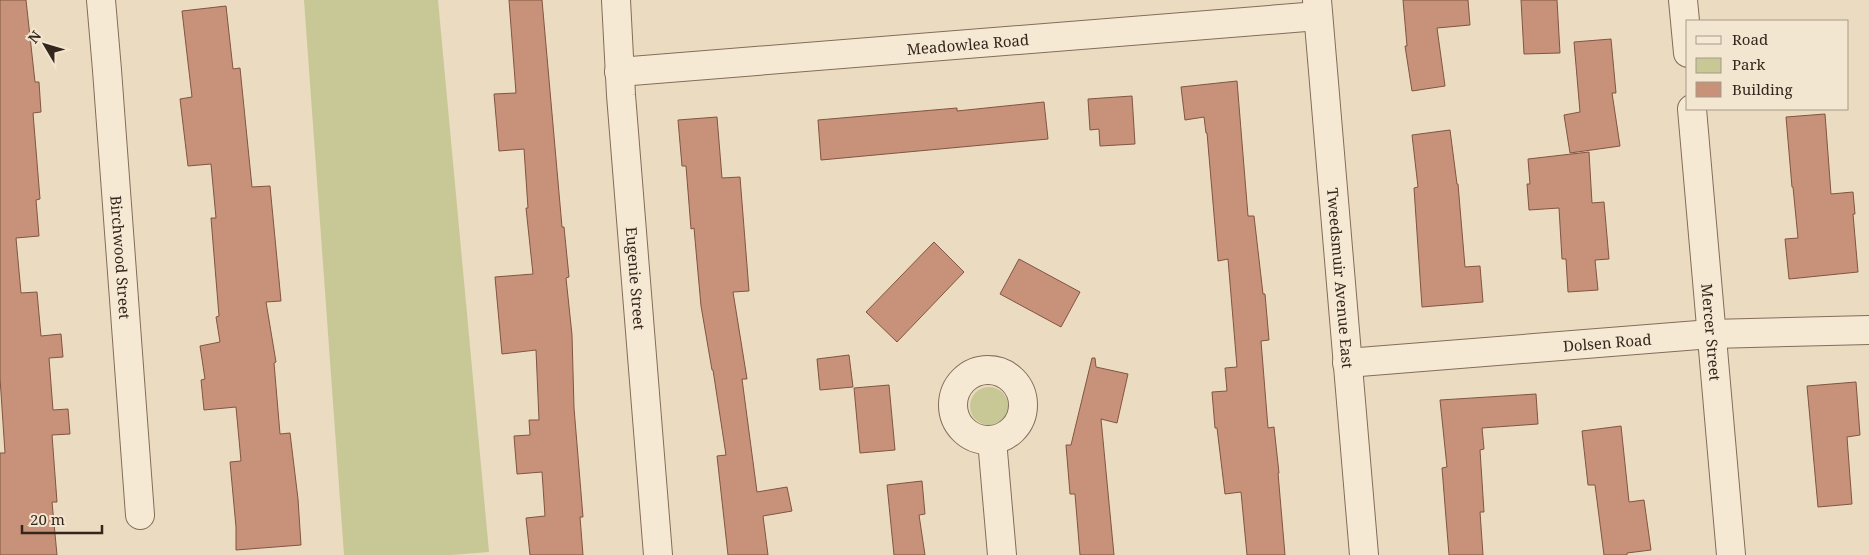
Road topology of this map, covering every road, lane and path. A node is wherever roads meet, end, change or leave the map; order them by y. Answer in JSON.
{"nodes":[{"id":1,"x":100,"y":0,"type":"edge"},
{"id":2,"x":616,"y":0,"type":"edge"},
{"id":3,"x":1683,"y":0,"type":"edge"},
{"id":4,"x":1317,"y":8,"type":"edge"},
{"id":5,"x":1686,"y":32,"type":"edge"},
{"id":6,"x":619,"y":72,"type":"junction"},
{"id":7,"x":1692,"y":110,"type":"edge"},
{"id":8,"x":1869,"y":330,"type":"edge"},
{"id":9,"x":1712,"y":334,"type":"junction"},
{"id":10,"x":1347,"y":363,"type":"junction"},
{"id":11,"x":992,"y":440,"type":"dead end"},
{"id":12,"x":140,"y":515,"type":"dead end"},
{"id":13,"x":658,"y":555,"type":"edge"},
{"id":14,"x":1002,"y":555,"type":"edge"},
{"id":15,"x":1364,"y":555,"type":"edge"},
{"id":16,"x":1731,"y":555,"type":"edge"}],
"edges":[{"from":1,"to":12,"type":"street","name":"Birchwood Street"},
{"from":2,"to":6,"type":"street","name":"Eugenie Street"},
{"from":3,"to":5,"type":"street"},
{"from":4,"to":6,"type":"street","name":"Meadowlea Road"},
{"from":4,"to":10,"type":"street","name":"Tweedsmuir Avenue East"},
{"from":6,"to":13,"type":"street","name":"Eugenie Street"},
{"from":7,"to":9,"type":"street","name":"Mercer Street"},
{"from":8,"to":9,"type":"street","name":"Dolsen Road"},
{"from":9,"to":10,"type":"street","name":"Dolsen Road"},
{"from":9,"to":16,"type":"street","name":"Mercer Street"},
{"from":10,"to":15,"type":"street","name":"Tweedsmuir Avenue East"},
{"from":11,"to":14,"type":"street"}]}
